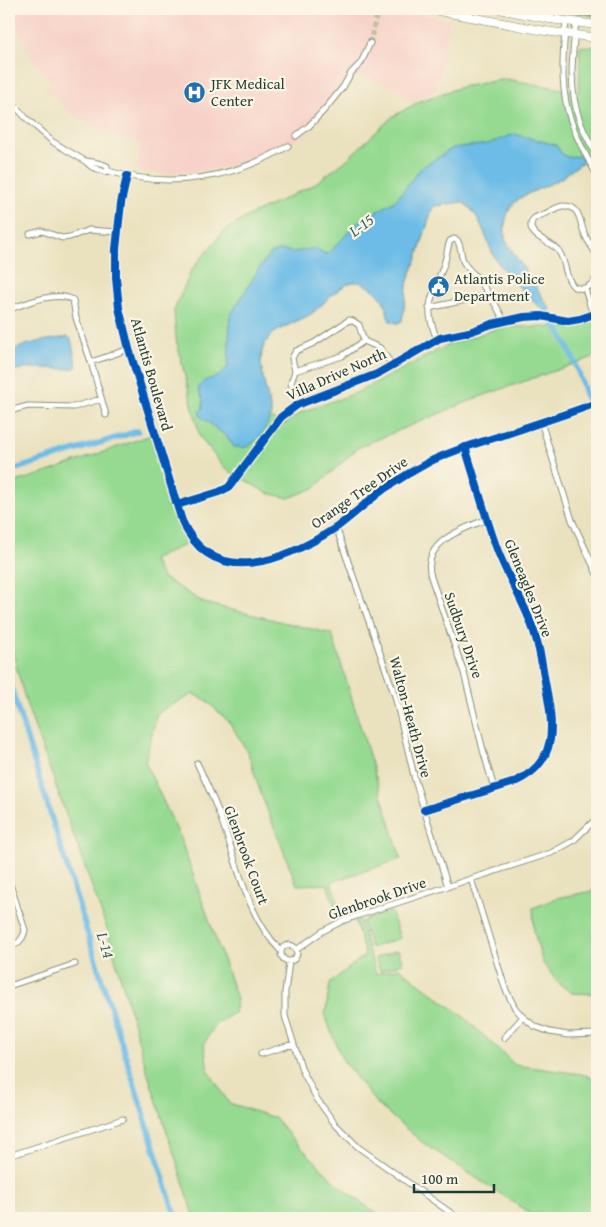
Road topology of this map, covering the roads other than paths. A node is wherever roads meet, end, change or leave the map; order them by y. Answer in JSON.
{"nodes":[{"id":1,"x":428,"y":9,"type":"edge"},
{"id":2,"x":499,"y":9,"type":"edge"},
{"id":3,"x":566,"y":21,"type":"junction"},
{"id":4,"x":576,"y":22,"type":"junction"},
{"id":5,"x":597,"y":24,"type":"edge"},
{"id":6,"x":565,"y":33,"type":"junction"},
{"id":7,"x":575,"y":35,"type":"junction"},
{"id":8,"x":597,"y":38,"type":"edge"},
{"id":9,"x":370,"y":43,"type":"tunnel mouth"},
{"id":10,"x":9,"y":98,"type":"edge"},
{"id":11,"x":296,"y":136,"type":"dead end"},
{"id":12,"x":288,"y":146,"type":"dead end"},
{"id":13,"x":597,"y":155,"type":"edge"},
{"id":14,"x":597,"y":175,"type":"edge"},
{"id":15,"x":127,"y":176,"type":"junction"},
{"id":16,"x":117,"y":232,"type":"junction"},
{"id":17,"x":30,"y":234,"type":"dead end"},
{"id":18,"x":597,"y":254,"type":"edge"},
{"id":19,"x":597,"y":277,"type":"edge"},
{"id":20,"x":585,"y":289,"type":"junction"},
{"id":21,"x":489,"y":295,"type":"junction"},
{"id":22,"x":9,"y":307,"type":"edge"},
{"id":23,"x":429,"y":308,"type":"junction"},
{"id":24,"x":595,"y":314,"type":"edge"},
{"id":25,"x":504,"y":321,"type":"junction"},
{"id":26,"x":437,"y":340,"type":"junction"},
{"id":27,"x":364,"y":341,"type":"junction"},
{"id":28,"x":129,"y":349,"type":"junction"},
{"id":29,"x":91,"y":362,"type":"junction"},
{"id":30,"x":392,"y":365,"type":"junction"},
{"id":31,"x":295,"y":371,"type":"junction"},
{"id":32,"x":101,"y":399,"type":"junction"},
{"id":33,"x":597,"y":404,"type":"edge"},
{"id":34,"x":297,"y":405,"type":"junction"},
{"id":35,"x":9,"y":411,"type":"edge"},
{"id":36,"x":106,"y":415,"type":"dead end"},
{"id":37,"x":541,"y":422,"type":"junction"},
{"id":38,"x":465,"y":448,"type":"junction"},
{"id":39,"x":178,"y":505,"type":"junction"},
{"id":40,"x":488,"y":519,"type":"junction"},
{"id":41,"x":336,"y":527,"type":"junction"},
{"id":42,"x":220,"y":560,"type":"joint"},
{"id":43,"x":597,"y":574,"type":"edge"},
{"id":44,"x":197,"y":763,"type":"dead end"},
{"id":45,"x":494,"y":788,"type":"junction"},
{"id":46,"x":424,"y":810,"type":"junction"},
{"id":47,"x":597,"y":818,"type":"edge"},
{"id":48,"x":471,"y":879,"type":"junction"},
{"id":49,"x":9,"y":881,"type":"edge"},
{"id":50,"x":448,"y":887,"type":"junction"},
{"id":51,"x":9,"y":947,"type":"edge"},
{"id":52,"x":281,"y":950,"type":"junction"},
{"id":53,"x":296,"y":950,"type":"junction"},
{"id":54,"x":289,"y":962,"type":"junction"},
{"id":55,"x":76,"y":964,"type":"dead end"},
{"id":56,"x":9,"y":986,"type":"edge"},
{"id":57,"x":523,"y":1017,"type":"junction"},
{"id":58,"x":597,"y":1034,"type":"edge"},
{"id":59,"x":504,"y":1038,"type":"dead end"},
{"id":60,"x":293,"y":1044,"type":"junction"},
{"id":61,"x":261,"y":1054,"type":"dead end"},
{"id":62,"x":123,"y":1118,"type":"dead end"},
{"id":63,"x":9,"y":1156,"type":"edge"},
{"id":64,"x":458,"y":1218,"type":"edge"}],
"edges":[{"from":1,"to":6,"type":"main road"},
{"from":2,"to":3,"type":"main road"},
{"from":3,"to":4,"type":"main road"},
{"from":3,"to":6,"type":"street"},
{"from":4,"to":5,"type":"main road"},
{"from":4,"to":7,"type":"street"},
{"from":6,"to":7,"type":"main road"},
{"from":6,"to":14,"type":"street"},
{"from":7,"to":8,"type":"main road"},
{"from":7,"to":13,"type":"street"},
{"from":9,"to":11,"type":"street"},
{"from":10,"to":15,"type":"street"},
{"from":12,"to":15,"type":"street"},
{"from":15,"to":16,"type":"street","name":"Atlantis Boulevard"},
{"from":16,"to":17,"type":"street"},
{"from":16,"to":28,"type":"street","name":"Atlantis Boulevard"},
{"from":18,"to":20,"type":"street"},
{"from":19,"to":20,"type":"street"},
{"from":20,"to":24,"type":"street"},
{"from":21,"to":23,"type":"street"},
{"from":21,"to":23,"type":"street"},
{"from":21,"to":25,"type":"street"},
{"from":22,"to":29,"type":"street"},
{"from":23,"to":26,"type":"street"},
{"from":24,"to":25,"type":"street","name":"Villa Drive North"},
{"from":25,"to":26,"type":"street","name":"Villa Drive North"},
{"from":26,"to":30,"type":"street","name":"Villa Drive North"},
{"from":27,"to":30,"type":"street"},
{"from":27,"to":31,"type":"street"},
{"from":27,"to":31,"type":"street"},
{"from":28,"to":29,"type":"street"},
{"from":28,"to":39,"type":"street","name":"Atlantis Boulevard"},
{"from":29,"to":32,"type":"street"},
{"from":30,"to":34,"type":"street","name":"Villa Drive North"},
{"from":31,"to":34,"type":"street"},
{"from":32,"to":35,"type":"street"},
{"from":32,"to":36,"type":"street"},
{"from":33,"to":37,"type":"street","name":"Orange Tree Drive"},
{"from":34,"to":39,"type":"street","name":"Villa Drive North"},
{"from":37,"to":38,"type":"street","name":"Orange Tree Drive"},
{"from":37,"to":43,"type":"street"},
{"from":38,"to":40,"type":"street","name":"Gleneagles Drive"},
{"from":38,"to":41,"type":"street","name":"Orange Tree Drive"},
{"from":39,"to":42,"type":"street","name":"Atlantis Boulevard"},
{"from":40,"to":45,"type":"street","name":"Gleneagles Drive"},
{"from":40,"to":45,"type":"street","name":"Sudbury Drive"},
{"from":41,"to":42,"type":"street","name":"Orange Tree Drive"},
{"from":41,"to":46,"type":"street","name":"Walton-Heath Drive"},
{"from":44,"to":52,"type":"street","name":"Glenbrook Court"},
{"from":45,"to":46,"type":"street","name":"Gleneagles Drive"},
{"from":46,"to":50,"type":"street","name":"Walton-Heath Drive"},
{"from":47,"to":48,"type":"street","name":"Glenbrook Drive"},
{"from":48,"to":50,"type":"street","name":"Glenbrook Drive"},
{"from":48,"to":57,"type":"street"},
{"from":49,"to":51,"type":"street"},
{"from":50,"to":53,"type":"street","name":"Glenbrook Drive"},
{"from":52,"to":53,"type":"street"},
{"from":52,"to":54,"type":"street"},
{"from":53,"to":54,"type":"street","name":"Glenbrook Drive"},
{"from":54,"to":60,"type":"street","name":"Glenbrook Drive"},
{"from":55,"to":56,"type":"street"},
{"from":57,"to":58,"type":"street"},
{"from":57,"to":59,"type":"street"},
{"from":60,"to":61,"type":"street"},
{"from":60,"to":64,"type":"street","name":"Glenbrook Drive"},
{"from":62,"to":63,"type":"street"}]}
